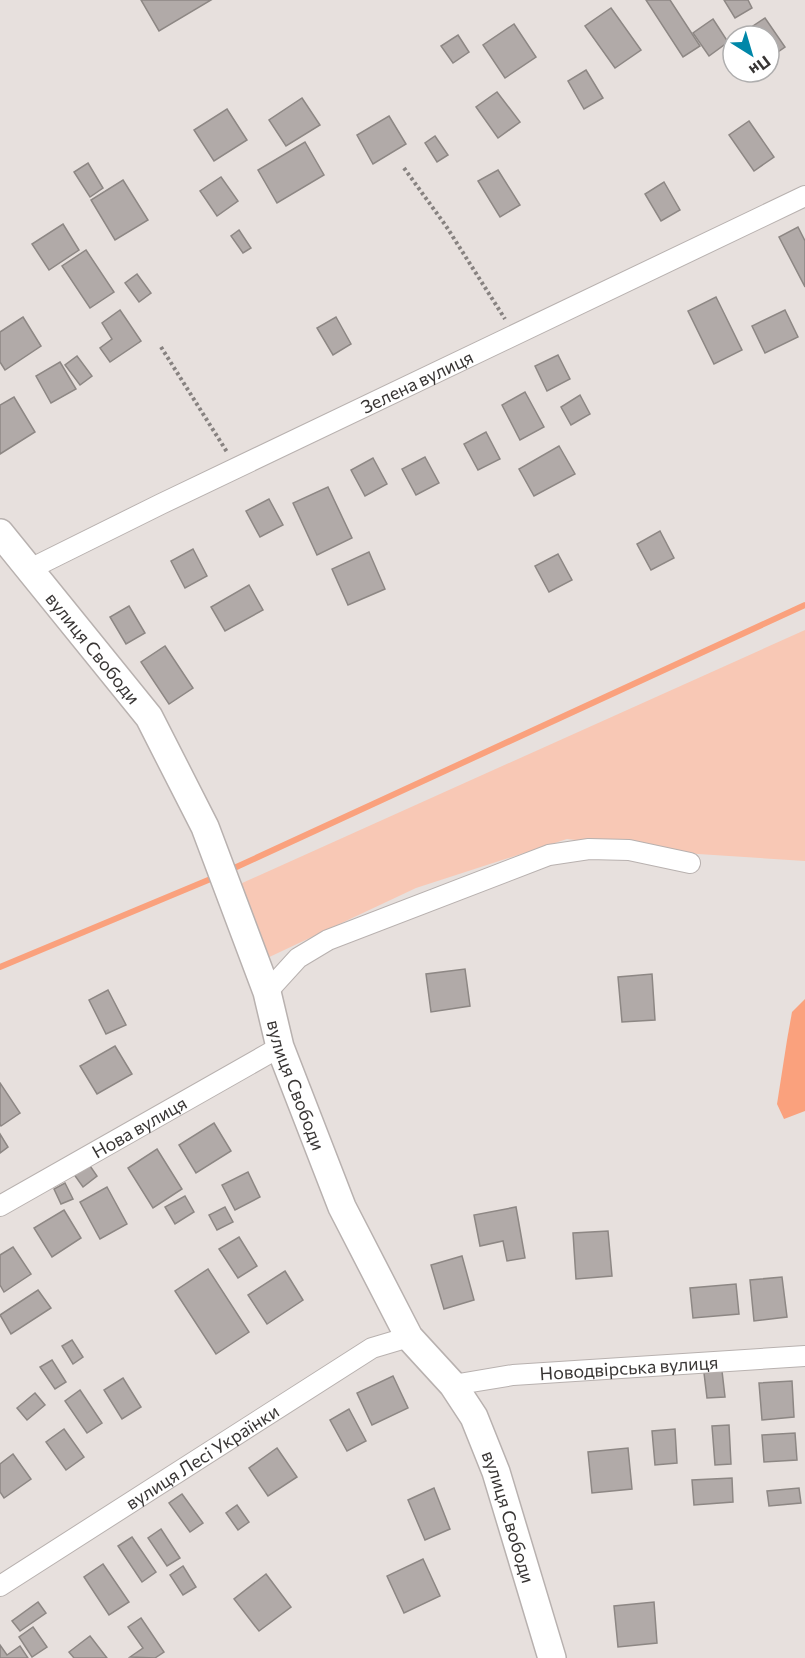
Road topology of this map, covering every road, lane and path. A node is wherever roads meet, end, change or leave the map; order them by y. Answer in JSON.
{"nodes":[{"id":1,"x":404,"y":168,"type":"dead end"},
{"id":2,"x":805,"y":195,"type":"edge"},
{"id":3,"x":515,"y":335,"type":"junction"},
{"id":4,"x":161,"y":347,"type":"dead end"},
{"id":5,"x":237,"y":468,"type":"junction"},
{"id":6,"x":0,"y":533,"type":"edge"},
{"id":7,"x":30,"y":569,"type":"junction"},
{"id":8,"x":690,"y":863,"type":"dead end"},
{"id":9,"x":267,"y":992,"type":"junction"},
{"id":10,"x":280,"y":1047,"type":"junction"},
{"id":11,"x":0,"y":1206,"type":"edge"},
{"id":12,"x":409,"y":1337,"type":"junction"},
{"id":13,"x":805,"y":1356,"type":"edge"},
{"id":14,"x":453,"y":1385,"type":"junction"},
{"id":15,"x":0,"y":1586,"type":"edge"},
{"id":16,"x":552,"y":1658,"type":"edge"}],
"edges":[{"from":1,"to":3,"type":"path"},
{"from":2,"to":3,"type":"street","name":"Зелена вулиця"},
{"from":3,"to":5,"type":"street","name":"Зелена вулиця"},
{"from":4,"to":5,"type":"path"},
{"from":5,"to":7,"type":"street","name":"Зелена вулиця"},
{"from":6,"to":7,"type":"main road","name":"вулиця Свободи"},
{"from":7,"to":9,"type":"main road","name":"вулиця Свободи"},
{"from":8,"to":9,"type":"street"},
{"from":9,"to":10,"type":"main road","name":"вулиця Свободи"},
{"from":10,"to":11,"type":"street","name":"Нова вулиця"},
{"from":10,"to":12,"type":"main road","name":"вулиця Свободи"},
{"from":12,"to":14,"type":"main road","name":"вулиця Свободи"},
{"from":12,"to":15,"type":"street","name":"вулиця Лесі Українки"},
{"from":13,"to":14,"type":"street","name":"Новодвірська вулиця"},
{"from":14,"to":16,"type":"main road","name":"вулиця Свободи"}]}
